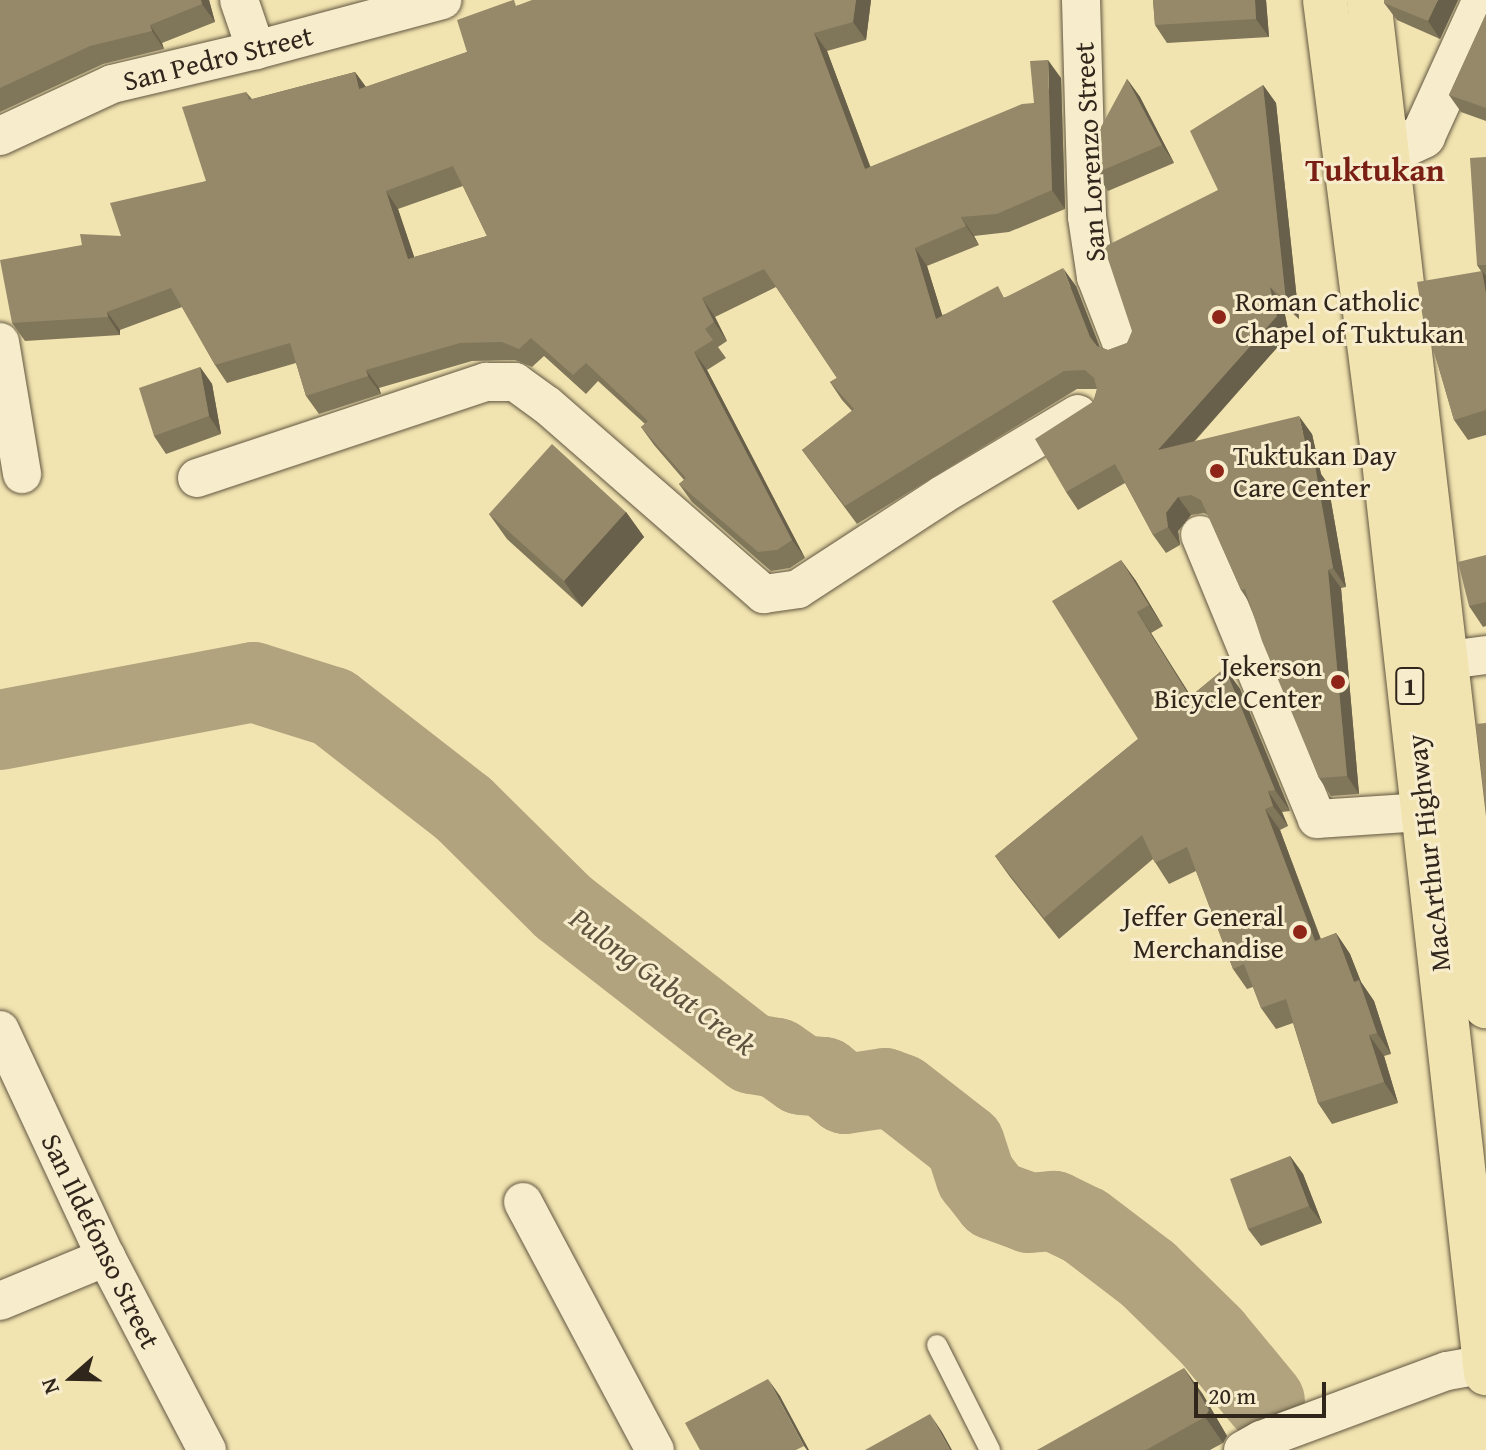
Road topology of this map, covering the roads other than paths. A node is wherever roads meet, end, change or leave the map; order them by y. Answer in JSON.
{"nodes":[{"id":1,"x":239,"y":0,"type":"edge"},
{"id":2,"x":442,"y":0,"type":"edge"},
{"id":3,"x":1081,"y":0,"type":"edge"},
{"id":4,"x":1325,"y":0,"type":"edge"},
{"id":5,"x":1369,"y":0,"type":"edge"},
{"id":6,"x":1485,"y":0,"type":"edge"},
{"id":7,"x":256,"y":50,"type":"junction"},
{"id":8,"x":0,"y":136,"type":"edge"},
{"id":9,"x":1389,"y":152,"type":"junction"},
{"id":10,"x":1347,"y":157,"type":"junction"},
{"id":11,"x":0,"y":342,"type":"edge"},
{"id":12,"x":1123,"y":347,"type":"edge"},
{"id":13,"x":1088,"y":408,"type":"edge"},
{"id":14,"x":22,"y":474,"type":"dead end"},
{"id":15,"x":197,"y":478,"type":"dead end"},
{"id":16,"x":1200,"y":535,"type":"dead end"},
{"id":17,"x":1447,"y":660,"type":"edge"},
{"id":18,"x":1444,"y":811,"type":"junction"},
{"id":19,"x":1486,"y":1006,"type":"edge"},
{"id":20,"x":0,"y":1030,"type":"edge"},
{"id":21,"x":523,"y":1202,"type":"dead end"},
{"id":22,"x":106,"y":1257,"type":"junction"},
{"id":23,"x":0,"y":1301,"type":"edge"},
{"id":24,"x":937,"y":1345,"type":"dead end"},
{"id":25,"x":1486,"y":1364,"type":"edge"},
{"id":26,"x":1486,"y":1373,"type":"edge"},
{"id":27,"x":207,"y":1450,"type":"edge"},
{"id":28,"x":655,"y":1450,"type":"edge"},
{"id":29,"x":990,"y":1450,"type":"edge"},
{"id":30,"x":1243,"y":1450,"type":"edge"}],
"edges":[{"from":1,"to":7,"type":"street"},
{"from":2,"to":7,"type":"street","name":"San Pedro Street"},
{"from":3,"to":12,"type":"street","name":"San Lorenzo Street"},
{"from":4,"to":10,"type":"highway","name":"MacArthur Highway","number":"1"},
{"from":5,"to":9,"type":"highway","name":"MacArthur Highway","number":"1"},
{"from":6,"to":9,"type":"street"},
{"from":7,"to":8,"type":"street","name":"San Pedro Street"},
{"from":9,"to":10,"type":"street"},
{"from":9,"to":17,"type":"highway","name":"MacArthur Highway","number":"1"},
{"from":10,"to":17,"type":"highway","name":"MacArthur Highway","number":"1"},
{"from":11,"to":14,"type":"street"},
{"from":13,"to":15,"type":"street"},
{"from":16,"to":18,"type":"street"},
{"from":17,"to":18,"type":"highway","name":"MacArthur Highway","number":"1"},
{"from":18,"to":19,"type":"highway","name":"MacArthur Highway","number":"1"},
{"from":18,"to":25,"type":"highway","name":"MacArthur Highway","number":"1"},
{"from":20,"to":22,"type":"street","name":"San Ildefonso Street"},
{"from":21,"to":28,"type":"street"},
{"from":22,"to":23,"type":"street"},
{"from":22,"to":27,"type":"street","name":"San Ildefonso Street"},
{"from":24,"to":29,"type":"lane"},
{"from":25,"to":26,"type":"highway","name":"MacArthur Highway","number":"1"},
{"from":25,"to":30,"type":"street"}]}
